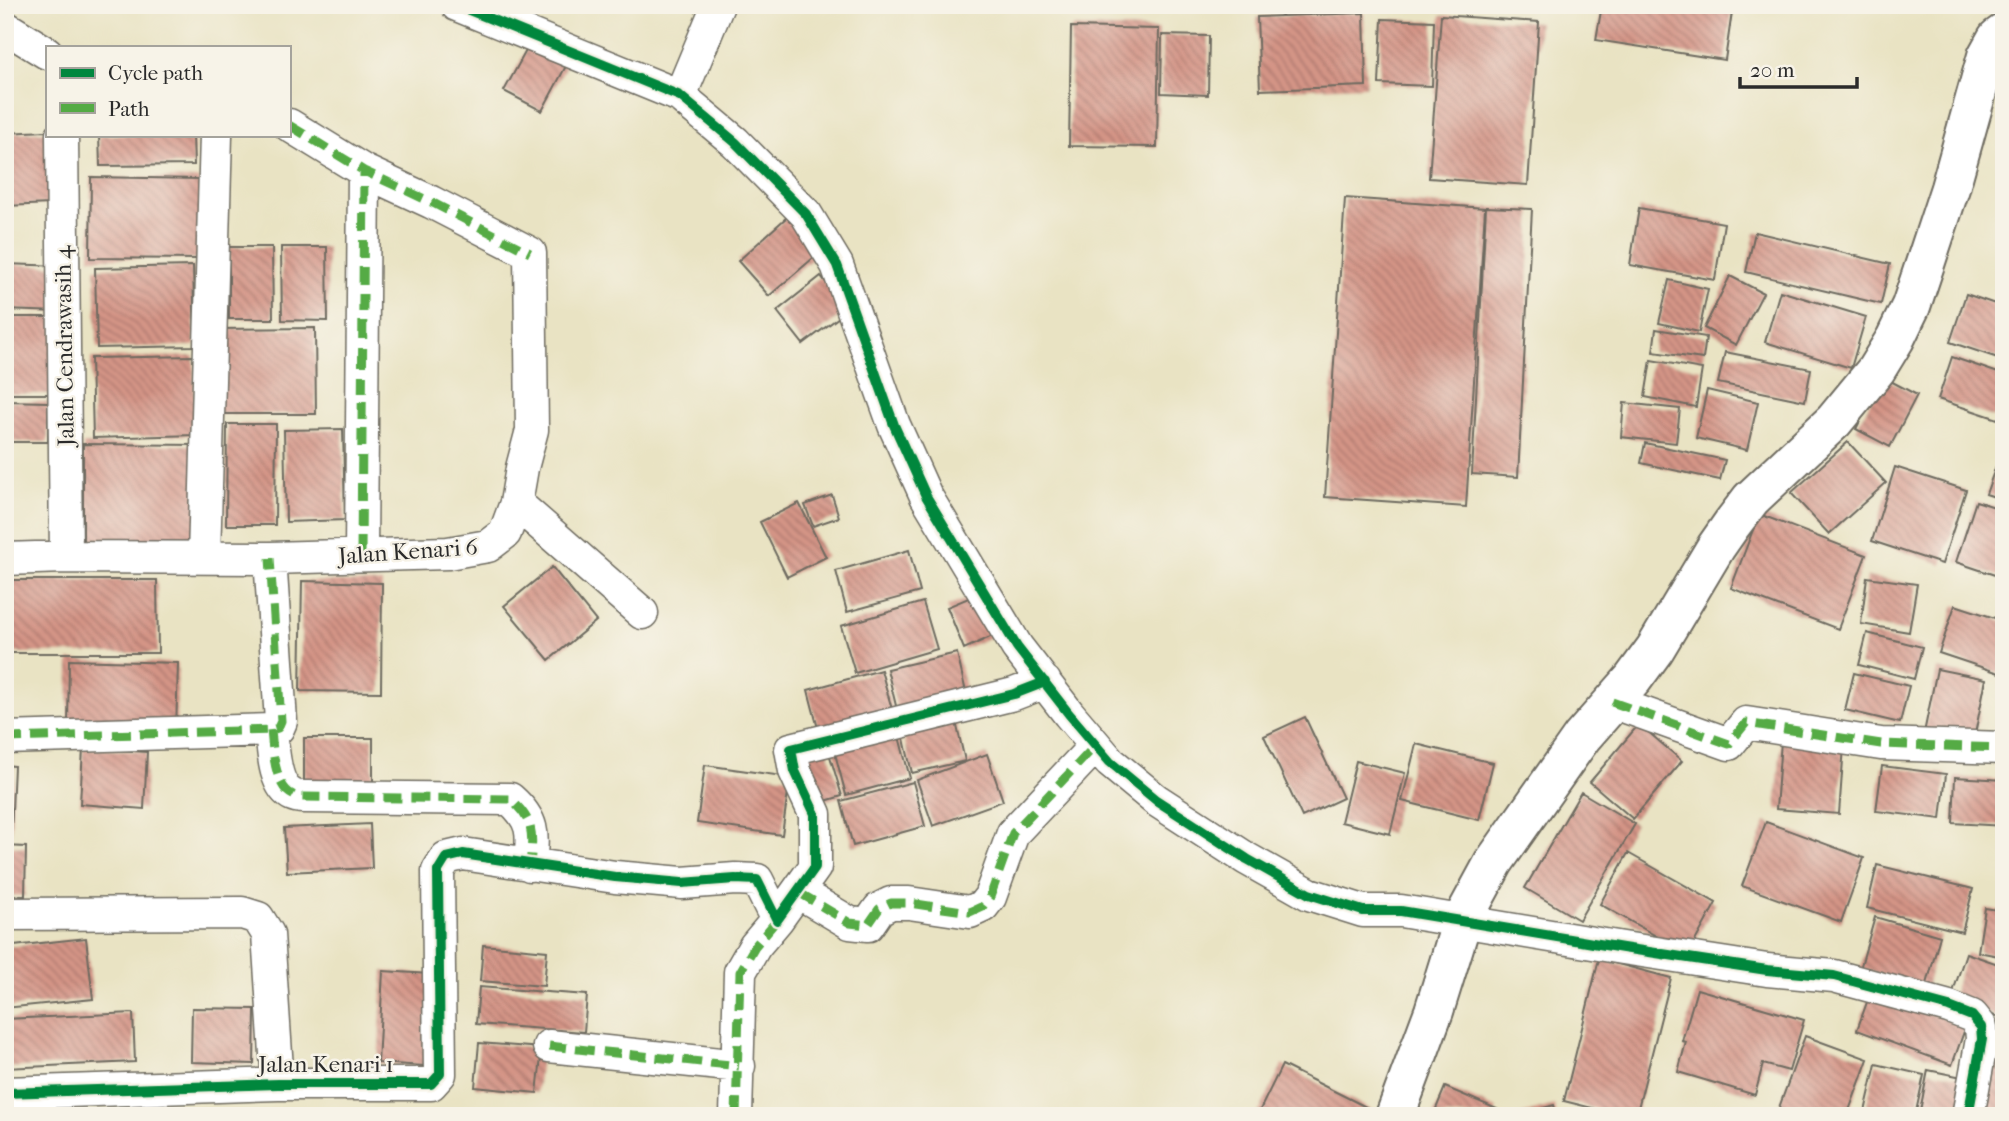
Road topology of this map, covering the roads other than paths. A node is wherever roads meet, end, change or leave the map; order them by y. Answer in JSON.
{"nodes":[{"id":1,"x":457,"y":5,"type":"edge"},
{"id":2,"x":718,"y":5,"type":"edge"},
{"id":3,"x":5,"y":27,"type":"edge"},
{"id":4,"x":2004,"y":33,"type":"edge"},
{"id":5,"x":46,"y":52,"type":"edge"},
{"id":6,"x":680,"y":96,"type":"junction"},
{"id":7,"x":290,"y":126,"type":"edge"},
{"id":8,"x":62,"y":136,"type":"edge"},
{"id":9,"x":216,"y":136,"type":"edge"},
{"id":10,"x":364,"y":171,"type":"junction"},
{"id":11,"x":516,"y":503,"type":"junction"},
{"id":12,"x":361,"y":555,"type":"junction"},
{"id":13,"x":66,"y":557,"type":"junction"},
{"id":14,"x":205,"y":557,"type":"junction"},
{"id":15,"x":270,"y":558,"type":"junction"},
{"id":16,"x":5,"y":559,"type":"edge"},
{"id":17,"x":642,"y":613,"type":"dead end"},
{"id":18,"x":1045,"y":682,"type":"junction"},
{"id":19,"x":1612,"y":702,"type":"junction"},
{"id":20,"x":271,"y":730,"type":"junction"},
{"id":21,"x":5,"y":738,"type":"edge"},
{"id":22,"x":1095,"y":746,"type":"junction"},
{"id":23,"x":2004,"y":748,"type":"edge"},
{"id":24,"x":530,"y":865,"type":"junction"},
{"id":25,"x":798,"y":892,"type":"junction"},
{"id":26,"x":5,"y":914,"type":"edge"},
{"id":27,"x":777,"y":920,"type":"junction"},
{"id":28,"x":1462,"y":921,"type":"junction"},
{"id":29,"x":549,"y":1046,"type":"dead end"},
{"id":30,"x":739,"y":1066,"type":"junction"},
{"id":31,"x":278,"y":1084,"type":"junction"},
{"id":32,"x":5,"y":1093,"type":"edge"},
{"id":33,"x":68,"y":1104,"type":"edge"},
{"id":34,"x":736,"y":1116,"type":"edge"},
{"id":35,"x":1395,"y":1116,"type":"edge"},
{"id":36,"x":1968,"y":1116,"type":"edge"}],
"edges":[{"from":1,"to":6,"type":"street"},
{"from":2,"to":6,"type":"street"},
{"from":3,"to":5,"type":"street"},
{"from":4,"to":19,"type":"street"},
{"from":6,"to":18,"type":"street"},
{"from":7,"to":10,"type":"street"},
{"from":8,"to":13,"type":"street","name":"Jalan Cendrawasih 4"},
{"from":9,"to":14,"type":"street"},
{"from":10,"to":11,"type":"street","name":"Jalan Kenari 6"},
{"from":10,"to":12,"type":"street"},
{"from":11,"to":12,"type":"street","name":"Jalan Kenari 6"},
{"from":11,"to":17,"type":"street"},
{"from":12,"to":15,"type":"street","name":"Jalan Kenari 6"},
{"from":13,"to":14,"type":"street","name":"Jalan Kenari 6"},
{"from":13,"to":16,"type":"street","name":"Jalan Kenari 6"},
{"from":14,"to":15,"type":"street","name":"Jalan Kenari 6"},
{"from":15,"to":20,"type":"street"},
{"from":18,"to":22,"type":"street"},
{"from":18,"to":25,"type":"street"},
{"from":19,"to":23,"type":"street"},
{"from":19,"to":28,"type":"street"},
{"from":20,"to":21,"type":"street"},
{"from":20,"to":24,"type":"street"},
{"from":22,"to":25,"type":"street"},
{"from":22,"to":28,"type":"street"},
{"from":24,"to":27,"type":"street"},
{"from":24,"to":31,"type":"street","name":"Jalan Kenari 1"},
{"from":25,"to":27,"type":"street"},
{"from":26,"to":31,"type":"street"},
{"from":27,"to":30,"type":"street"},
{"from":28,"to":35,"type":"street"},
{"from":28,"to":36,"type":"street"},
{"from":29,"to":30,"type":"street"},
{"from":30,"to":34,"type":"street"},
{"from":31,"to":33,"type":"street","name":"Jalan Kenari 1"},
{"from":32,"to":33,"type":"street","name":"Jalan Kenari 1"}]}
